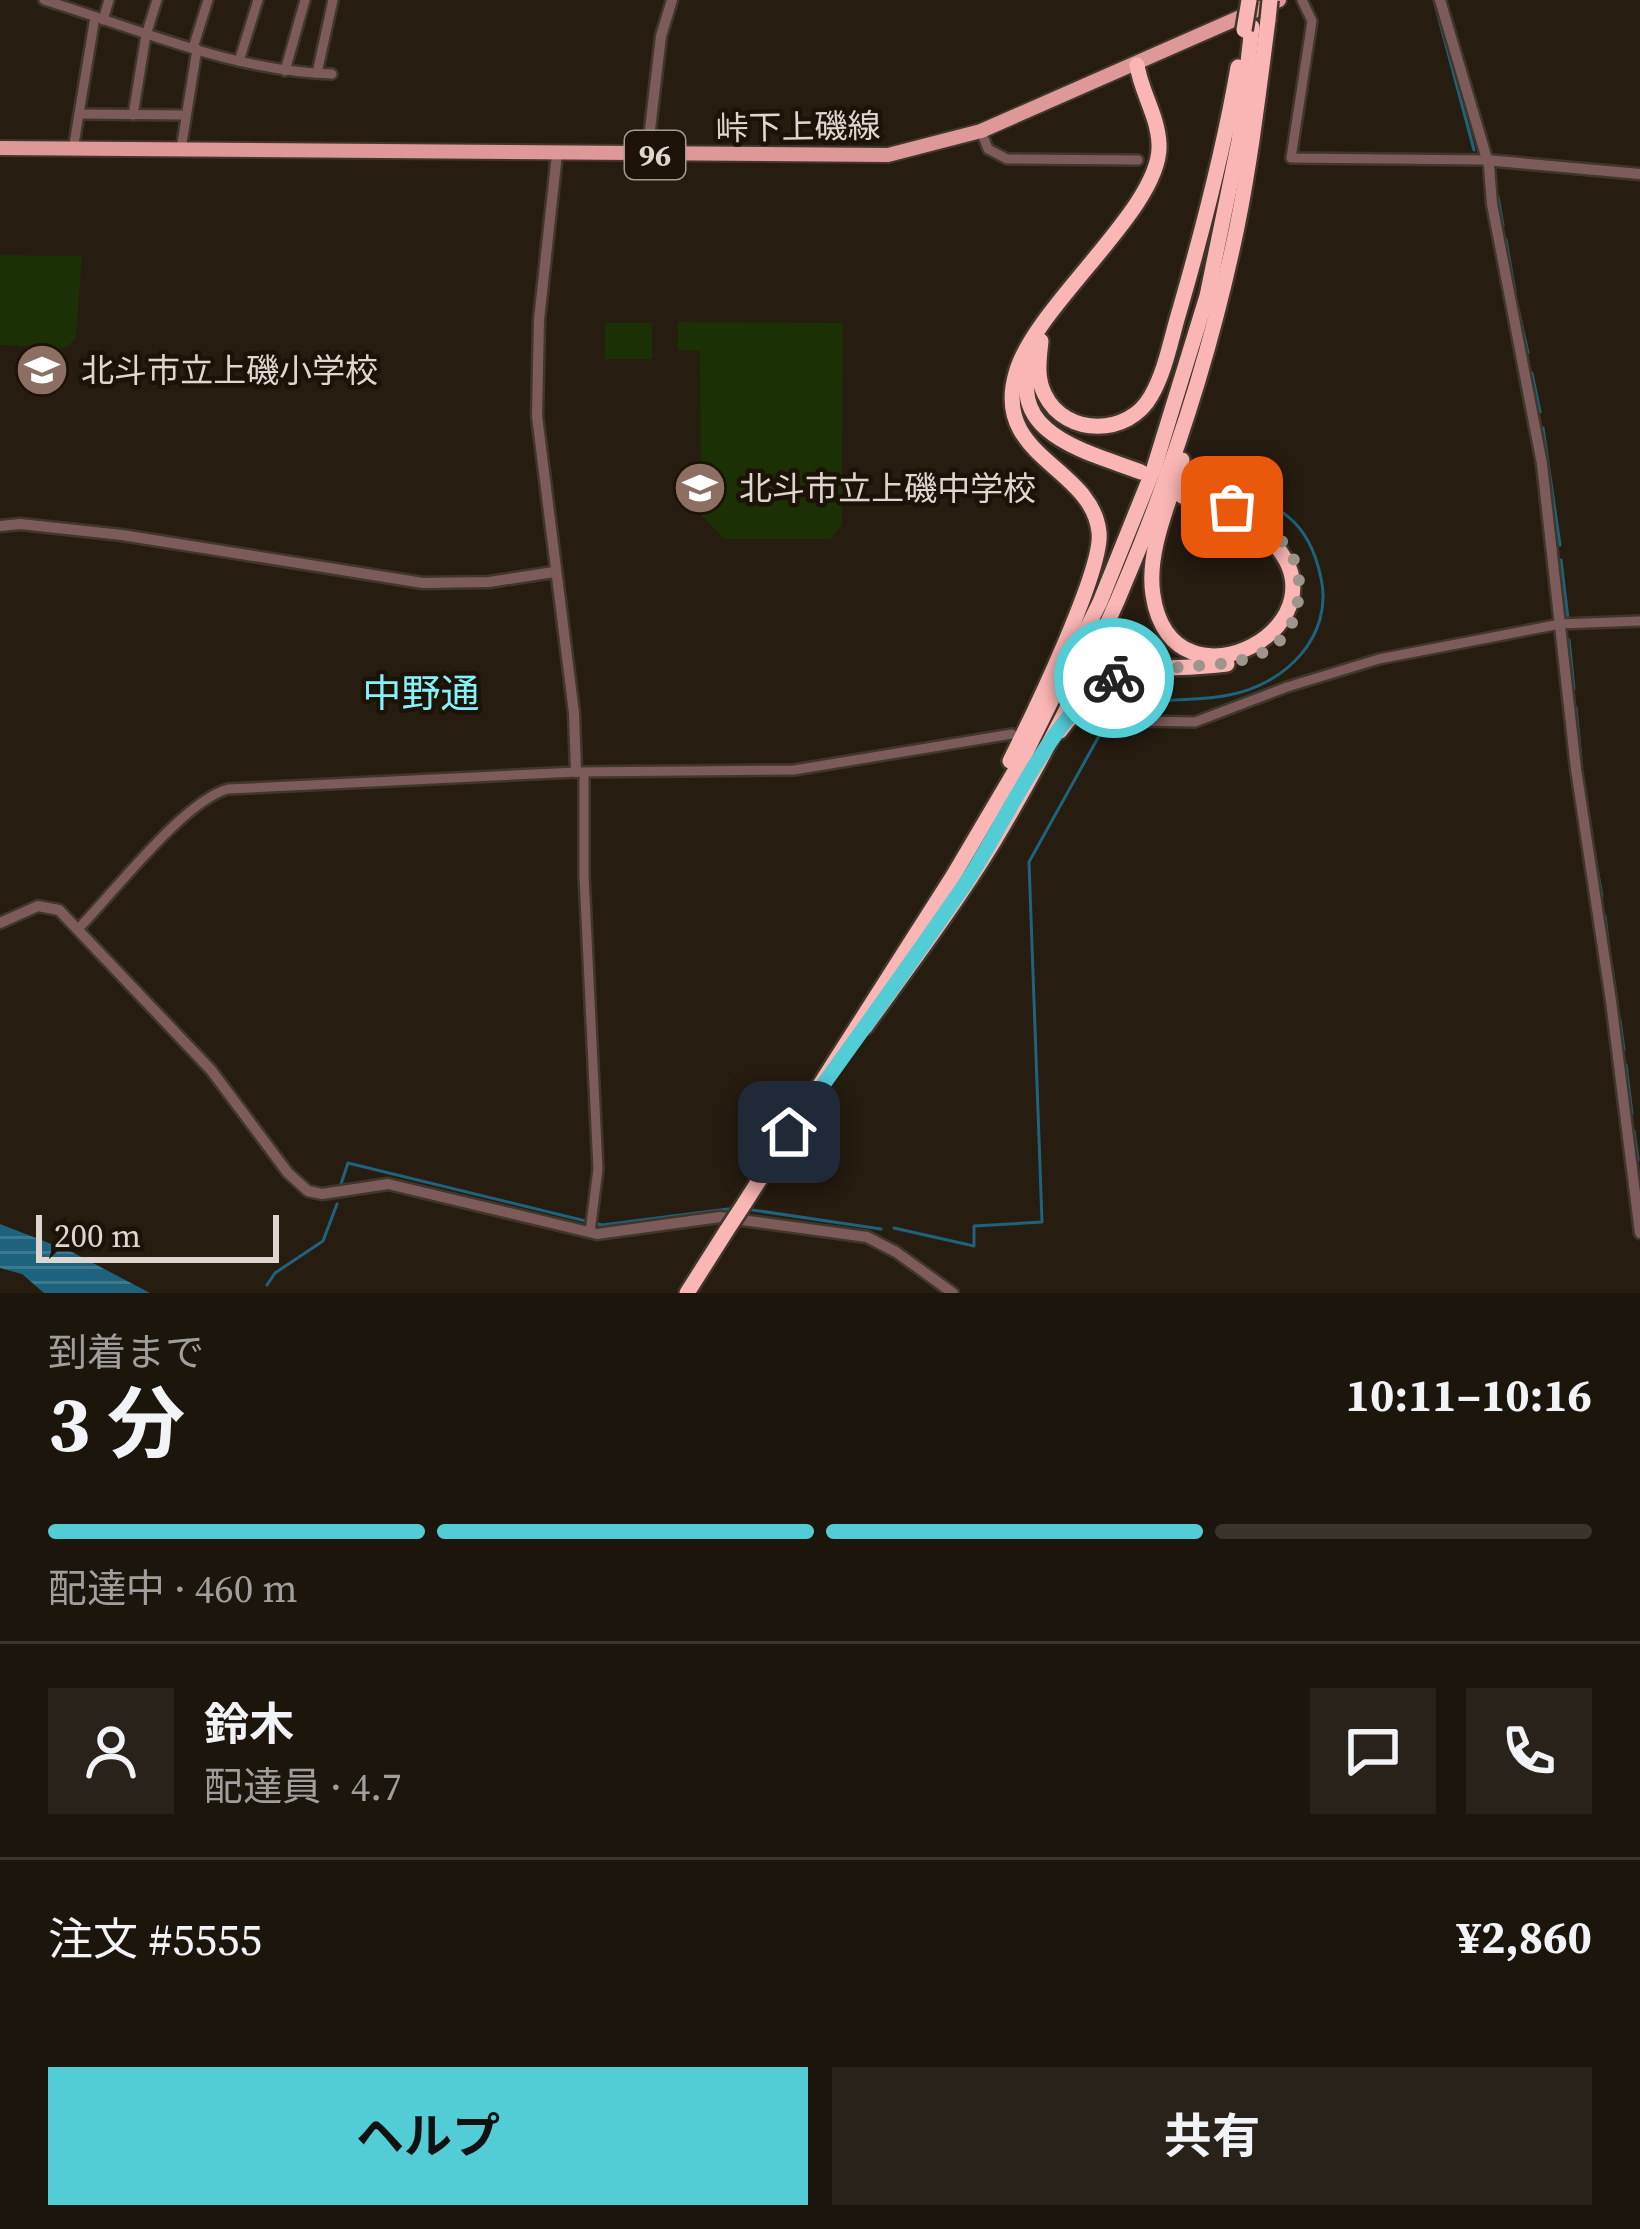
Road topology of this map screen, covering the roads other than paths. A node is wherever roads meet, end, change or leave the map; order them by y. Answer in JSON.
{"nodes":[{"id":1,"x":44,"y":0,"type":"edge"},
{"id":2,"x":109,"y":0,"type":"edge"},
{"id":3,"x":158,"y":0,"type":"edge"},
{"id":4,"x":208,"y":0,"type":"edge"},
{"id":5,"x":259,"y":0,"type":"edge"},
{"id":6,"x":304,"y":0,"type":"edge"},
{"id":7,"x":333,"y":0,"type":"edge"},
{"id":8,"x":672,"y":0,"type":"edge"},
{"id":9,"x":1251,"y":0,"type":"edge"},
{"id":10,"x":1274,"y":0,"type":"edge"},
{"id":11,"x":1302,"y":0,"type":"edge"},
{"id":12,"x":1440,"y":0,"type":"edge"},
{"id":13,"x":62,"y":3,"type":"edge"},
{"id":14,"x":99,"y":18,"type":"junction"},
{"id":15,"x":1255,"y":26,"type":"junction"},
{"id":16,"x":146,"y":35,"type":"junction"},
{"id":17,"x":195,"y":48,"type":"junction"},
{"id":18,"x":239,"y":61,"type":"junction"},
{"id":19,"x":1137,"y":65,"type":"junction"},
{"id":20,"x":285,"y":71,"type":"junction"},
{"id":21,"x":317,"y":73,"type":"junction"},
{"id":22,"x":332,"y":74,"type":"dead end"},
{"id":23,"x":79,"y":114,"type":"junction"},
{"id":24,"x":133,"y":115,"type":"junction"},
{"id":25,"x":186,"y":115,"type":"junction"},
{"id":26,"x":981,"y":131,"type":"junction"},
{"id":27,"x":0,"y":148,"type":"edge"},
{"id":28,"x":73,"y":149,"type":"junction"},
{"id":29,"x":181,"y":149,"type":"junction"},
{"id":30,"x":557,"y":154,"type":"junction"},
{"id":31,"x":647,"y":155,"type":"junction"},
{"id":32,"x":1138,"y":160,"type":"dead end"},
{"id":33,"x":1486,"y":160,"type":"junction"},
{"id":34,"x":1640,"y":174,"type":"edge"},
{"id":35,"x":1220,"y":300,"type":"junction"},
{"id":36,"x":1041,"y":341,"type":"junction"},
{"id":37,"x":1016,"y":371,"type":"junction"},
{"id":38,"x":0,"y":526,"type":"edge"},
{"id":39,"x":554,"y":572,"type":"junction"},
{"id":40,"x":1640,"y":621,"type":"edge"},
{"id":41,"x":1560,"y":624,"type":"junction"},
{"id":42,"x":1087,"y":720,"type":"dead end"},
{"id":43,"x":1012,"y":734,"type":"dead end"},
{"id":44,"x":1037,"y":762,"type":"junction"},
{"id":45,"x":580,"y":773,"type":"junction"},
{"id":46,"x":952,"y":876,"type":"junction"},
{"id":47,"x":0,"y":923,"type":"edge"},
{"id":48,"x":78,"y":929,"type":"junction"},
{"id":49,"x":789,"y":1132,"type":"junction"},
{"id":50,"x":592,"y":1226,"type":"junction"},
{"id":51,"x":1640,"y":1233,"type":"edge"},
{"id":52,"x":687,"y":1293,"type":"edge"},
{"id":53,"x":953,"y":1293,"type":"edge"}],
"edges":[{"from":1,"to":13,"type":"street"},
{"from":2,"to":14,"type":"street"},
{"from":3,"to":16,"type":"street"},
{"from":4,"to":17,"type":"street"},
{"from":5,"to":18,"type":"street"},
{"from":6,"to":20,"type":"street"},
{"from":7,"to":21,"type":"street"},
{"from":8,"to":31,"type":"street"},
{"from":9,"to":15,"type":"highway","bridge":true},
{"from":10,"to":15,"type":"highway","bridge":true},
{"from":10,"to":19,"type":"main road","name":"峠下上磯線","number":"96"},
{"from":11,"to":33,"type":"street"},
{"from":12,"to":33,"type":"street"},
{"from":13,"to":14,"type":"street"},
{"from":14,"to":16,"type":"street"},
{"from":14,"to":23,"type":"street"},
{"from":15,"to":35,"type":"highway"},
{"from":15,"to":36,"type":"highway"},
{"from":15,"to":46,"type":"highway"},
{"from":16,"to":17,"type":"street"},
{"from":16,"to":24,"type":"street"},
{"from":17,"to":18,"type":"street"},
{"from":17,"to":25,"type":"street"},
{"from":18,"to":20,"type":"street"},
{"from":19,"to":26,"type":"main road","name":"峠下上磯線","number":"96"},
{"from":19,"to":36,"type":"highway"},
{"from":19,"to":37,"type":"highway"},
{"from":20,"to":21,"type":"street"},
{"from":21,"to":22,"type":"street"},
{"from":23,"to":24,"type":"street"},
{"from":23,"to":28,"type":"street"},
{"from":24,"to":25,"type":"street"},
{"from":25,"to":29,"type":"street"},
{"from":26,"to":31,"type":"main road","name":"峠下上磯線","number":"96"},
{"from":26,"to":32,"type":"street"},
{"from":27,"to":28,"type":"main road","name":"峠下上磯線","number":"96"},
{"from":28,"to":29,"type":"main road","name":"峠下上磯線","number":"96"},
{"from":29,"to":30,"type":"main road","name":"峠下上磯線","number":"96"},
{"from":30,"to":31,"type":"main road","name":"峠下上磯線","number":"96"},
{"from":30,"to":39,"type":"street"},
{"from":33,"to":34,"type":"street"},
{"from":33,"to":41,"type":"street"},
{"from":35,"to":44,"type":"highway"},
{"from":35,"to":44,"type":"highway"},
{"from":36,"to":37,"type":"highway"},
{"from":37,"to":46,"type":"highway"},
{"from":38,"to":39,"type":"street"},
{"from":39,"to":45,"type":"street"},
{"from":40,"to":41,"type":"street"},
{"from":41,"to":42,"type":"street"},
{"from":41,"to":51,"type":"street"},
{"from":43,"to":45,"type":"street"},
{"from":44,"to":49,"type":"highway"},
{"from":45,"to":48,"type":"street"},
{"from":45,"to":50,"type":"street"},
{"from":46,"to":49,"type":"highway"},
{"from":47,"to":48,"type":"street"},
{"from":48,"to":50,"type":"street"},
{"from":49,"to":52,"type":"highway","bridge":true},
{"from":50,"to":53,"type":"street"}]}
